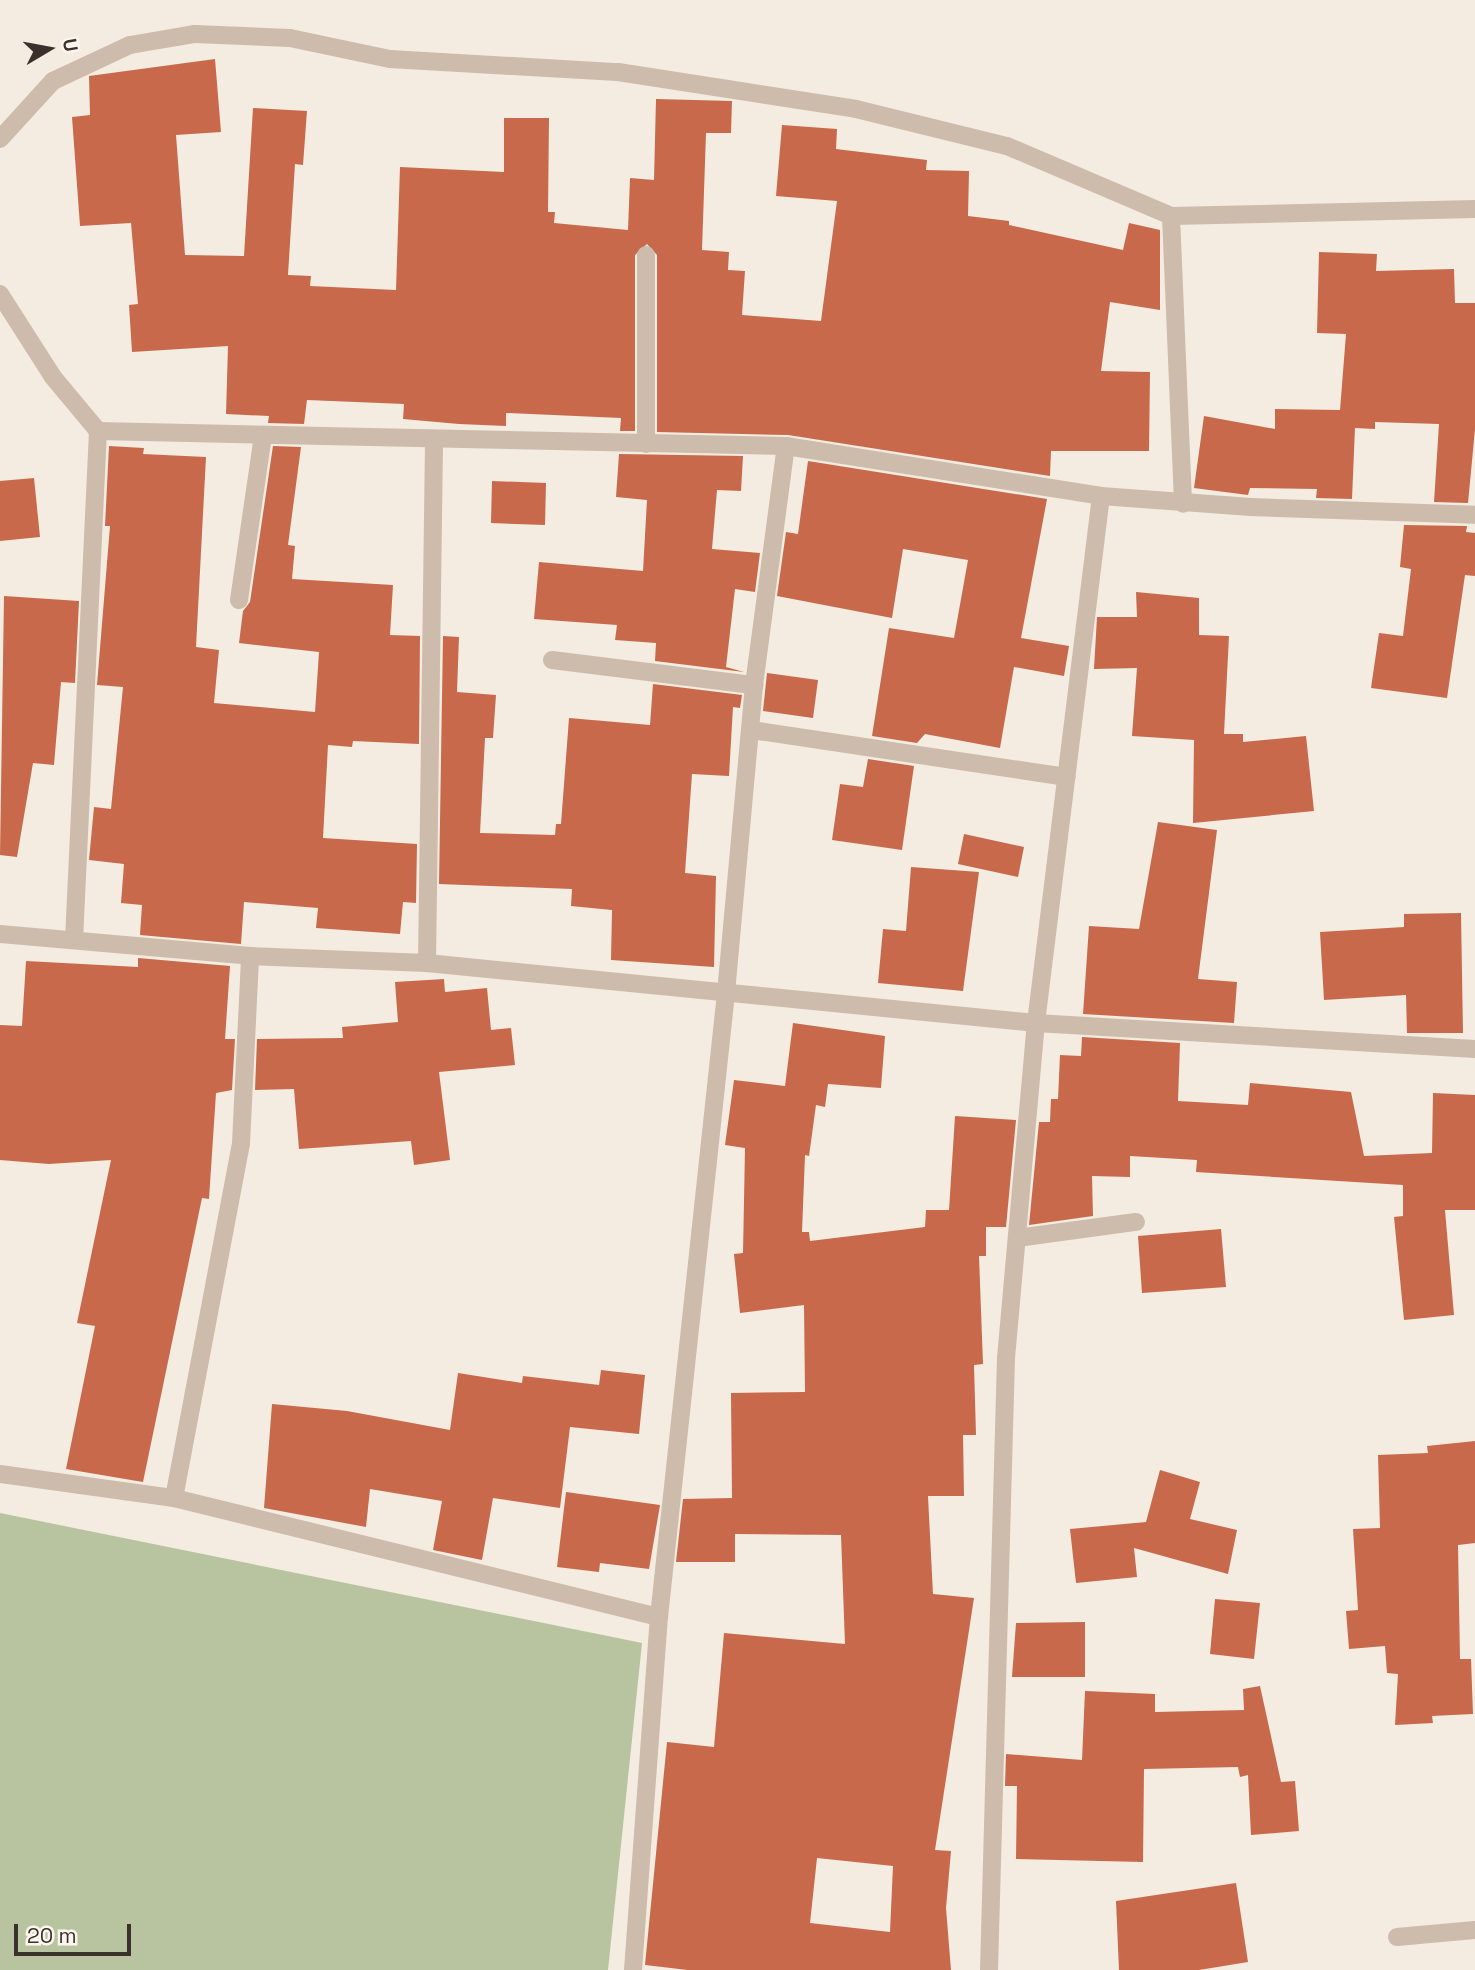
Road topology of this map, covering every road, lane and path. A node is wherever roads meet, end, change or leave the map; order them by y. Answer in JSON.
{"nodes":[{"id":1,"x":0,"y":139,"type":"edge"},
{"id":2,"x":1475,"y":209,"type":"edge"},
{"id":3,"x":1171,"y":216,"type":"junction"},
{"id":4,"x":646,"y":255,"type":"dead end"},
{"id":5,"x":0,"y":294,"type":"edge"},
{"id":6,"x":97,"y":431,"type":"junction"},
{"id":7,"x":263,"y":435,"type":"junction"},
{"id":8,"x":435,"y":439,"type":"junction"},
{"id":9,"x":646,"y":443,"type":"junction"},
{"id":10,"x":786,"y":446,"type":"junction"},
{"id":11,"x":1101,"y":496,"type":"junction"},
{"id":12,"x":1183,"y":504,"type":"junction"},
{"id":13,"x":1475,"y":515,"type":"edge"},
{"id":14,"x":239,"y":600,"type":"dead end"},
{"id":15,"x":552,"y":660,"type":"dead end"},
{"id":16,"x":754,"y":685,"type":"junction"},
{"id":17,"x":752,"y":730,"type":"junction"},
{"id":18,"x":1067,"y":777,"type":"junction"},
{"id":19,"x":0,"y":934,"type":"edge"},
{"id":20,"x":74,"y":940,"type":"junction"},
{"id":21,"x":250,"y":956,"type":"junction"},
{"id":22,"x":427,"y":963,"type":"junction"},
{"id":23,"x":726,"y":993,"type":"junction"},
{"id":24,"x":1035,"y":1023,"type":"junction"},
{"id":25,"x":1475,"y":1049,"type":"edge"},
{"id":26,"x":1136,"y":1222,"type":"dead end"},
{"id":27,"x":1017,"y":1238,"type":"junction"},
{"id":28,"x":0,"y":1475,"type":"edge"},
{"id":29,"x":174,"y":1498,"type":"junction"},
{"id":30,"x":659,"y":1617,"type":"junction"},
{"id":31,"x":1475,"y":1930,"type":"edge"},
{"id":32,"x":1396,"y":1937,"type":"dead end"},
{"id":33,"x":633,"y":1970,"type":"edge"},
{"id":34,"x":989,"y":1970,"type":"edge"}],
"edges":[{"from":1,"to":3,"type":"street"},
{"from":2,"to":3,"type":"street"},
{"from":3,"to":12,"type":"street"},
{"from":4,"to":9,"type":"street"},
{"from":5,"to":6,"type":"street"},
{"from":6,"to":7,"type":"street"},
{"from":6,"to":20,"type":"street"},
{"from":7,"to":8,"type":"street"},
{"from":7,"to":14,"type":"street"},
{"from":8,"to":9,"type":"street"},
{"from":8,"to":22,"type":"street"},
{"from":9,"to":10,"type":"street"},
{"from":10,"to":11,"type":"street"},
{"from":10,"to":16,"type":"street"},
{"from":11,"to":12,"type":"street"},
{"from":11,"to":18,"type":"street"},
{"from":12,"to":13,"type":"street"},
{"from":15,"to":16,"type":"street"},
{"from":16,"to":17,"type":"street"},
{"from":17,"to":18,"type":"street"},
{"from":17,"to":23,"type":"street"},
{"from":18,"to":24,"type":"street"},
{"from":19,"to":20,"type":"street"},
{"from":20,"to":21,"type":"street"},
{"from":21,"to":22,"type":"street"},
{"from":21,"to":29,"type":"street"},
{"from":22,"to":23,"type":"street"},
{"from":23,"to":24,"type":"street"},
{"from":23,"to":30,"type":"street"},
{"from":24,"to":25,"type":"street"},
{"from":24,"to":27,"type":"street"},
{"from":26,"to":27,"type":"street"},
{"from":27,"to":34,"type":"street"},
{"from":28,"to":29,"type":"street"},
{"from":29,"to":30,"type":"street"},
{"from":30,"to":33,"type":"street"},
{"from":31,"to":32,"type":"street"}]}
